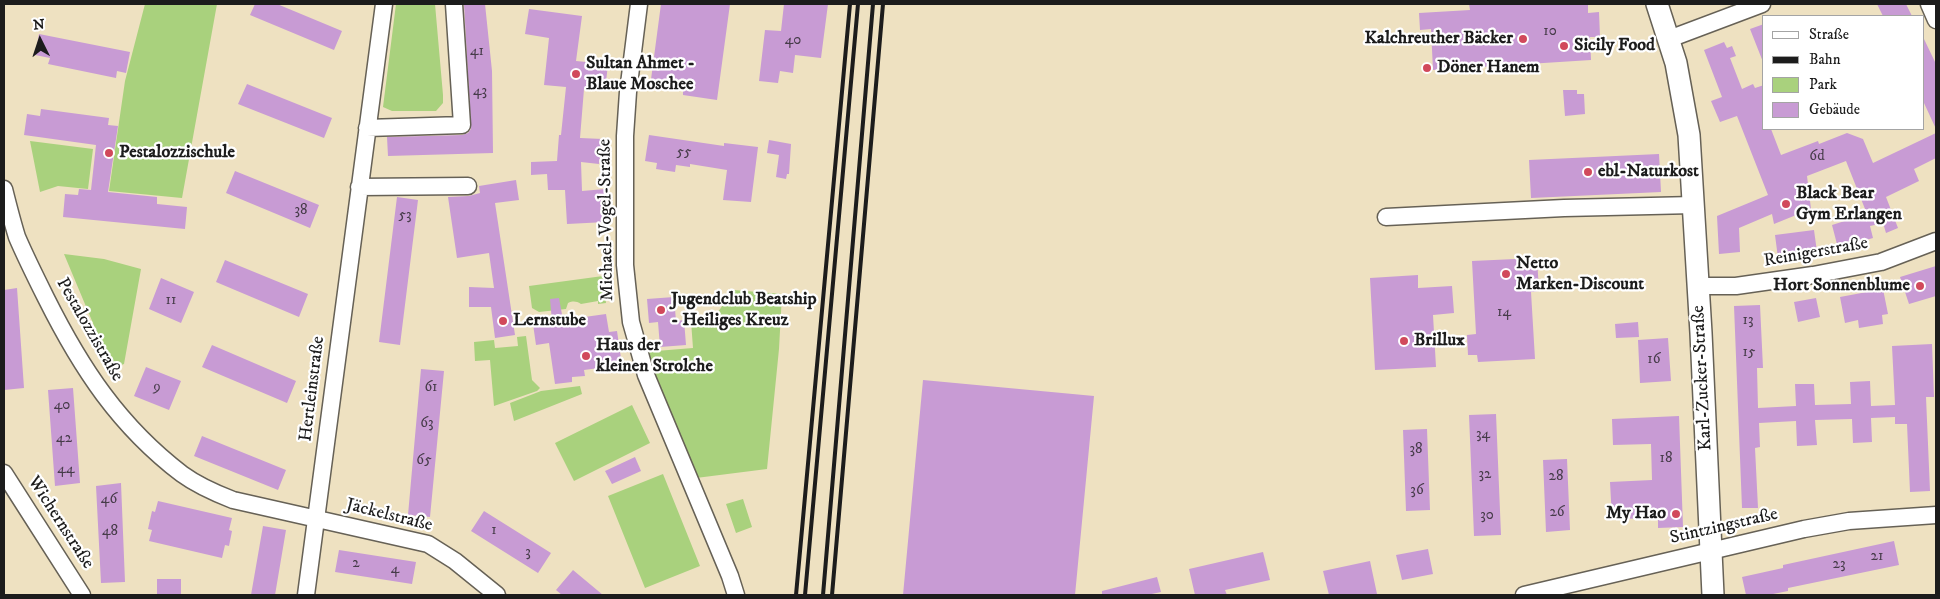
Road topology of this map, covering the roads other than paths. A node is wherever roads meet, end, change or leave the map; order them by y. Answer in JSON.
{"nodes":[{"id":1,"x":384,"y":4,"type":"edge"},
{"id":2,"x":454,"y":4,"type":"edge"},
{"id":3,"x":639,"y":4,"type":"edge"},
{"id":4,"x":1657,"y":4,"type":"edge"},
{"id":5,"x":1762,"y":4,"type":"edge"},
{"id":6,"x":1929,"y":4,"type":"edge"},
{"id":7,"x":1936,"y":20,"type":"edge"},
{"id":8,"x":1669,"y":39,"type":"junction"},
{"id":9,"x":367,"y":128,"type":"junction"},
{"id":10,"x":468,"y":186,"type":"dead end"},
{"id":11,"x":359,"y":187,"type":"junction"},
{"id":12,"x":4,"y":189,"type":"edge"},
{"id":13,"x":1694,"y":205,"type":"junction"},
{"id":14,"x":1386,"y":217,"type":"dead end"},
{"id":15,"x":1936,"y":241,"type":"edge"},
{"id":16,"x":1699,"y":286,"type":"junction"},
{"id":17,"x":4,"y":473,"type":"edge"},
{"id":18,"x":1936,"y":515,"type":"edge"},
{"id":19,"x":316,"y":519,"type":"junction"},
{"id":20,"x":1711,"y":551,"type":"junction"},
{"id":21,"x":82,"y":595,"type":"edge"},
{"id":22,"x":306,"y":595,"type":"edge"},
{"id":23,"x":497,"y":595,"type":"edge"},
{"id":24,"x":736,"y":595,"type":"edge"},
{"id":25,"x":1524,"y":595,"type":"edge"},
{"id":26,"x":1713,"y":595,"type":"edge"}],
"edges":[{"from":1,"to":9,"type":"street","name":"Hertleinstraße"},
{"from":2,"to":9,"type":"street"},
{"from":3,"to":24,"type":"street","name":"Michael-Vogel-Straße"},
{"from":4,"to":8,"type":"street","name":"Karl-Zucker-Straße"},
{"from":5,"to":8,"type":"street"},
{"from":6,"to":7,"type":"street"},
{"from":8,"to":13,"type":"street","name":"Karl-Zucker-Straße"},
{"from":9,"to":11,"type":"street","name":"Hertleinstraße"},
{"from":10,"to":11,"type":"street"},
{"from":11,"to":19,"type":"street","name":"Hertleinstraße"},
{"from":12,"to":19,"type":"street","name":"Pestalozzistraße"},
{"from":13,"to":14,"type":"street"},
{"from":13,"to":16,"type":"street","name":"Karl-Zucker-Straße"},
{"from":15,"to":16,"type":"street","name":"Reinigerstraße"},
{"from":16,"to":20,"type":"street","name":"Karl-Zucker-Straße"},
{"from":17,"to":21,"type":"street","name":"Wichernstraße"},
{"from":18,"to":20,"type":"street","name":"Stintzingstraße"},
{"from":19,"to":22,"type":"street","name":"Hertleinstraße"},
{"from":19,"to":23,"type":"street","name":"Jäckelstraße"},
{"from":20,"to":25,"type":"street","name":"Stintzingstraße"},
{"from":20,"to":26,"type":"street","name":"Karl-Zucker-Straße"}]}
